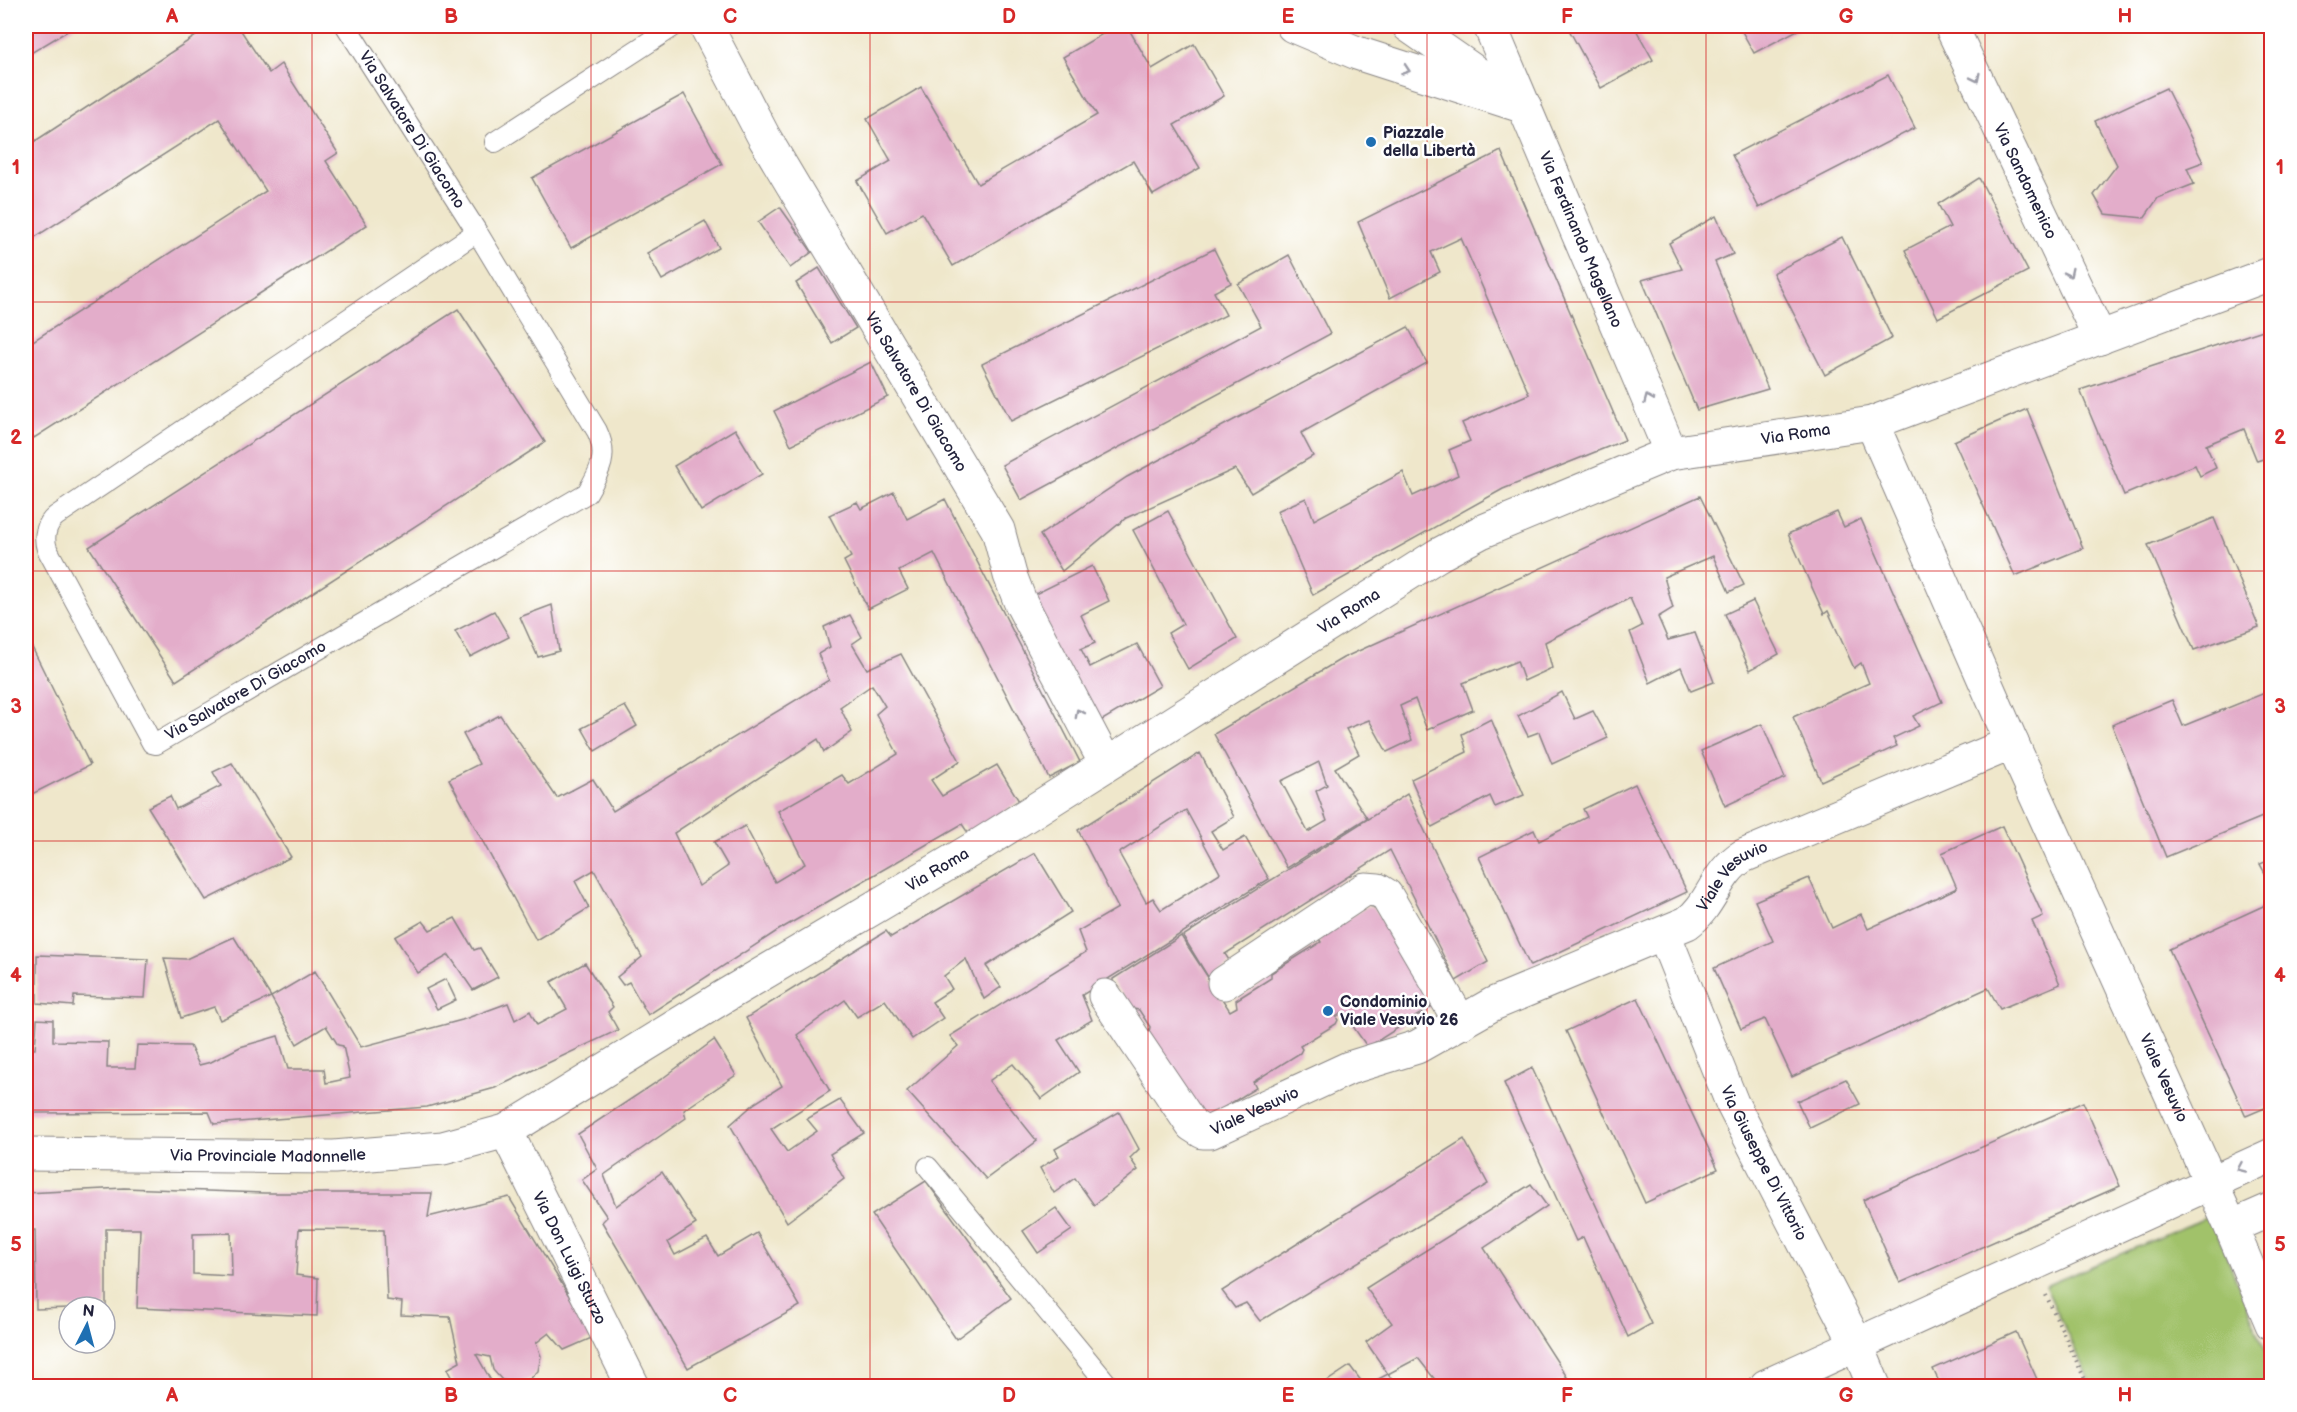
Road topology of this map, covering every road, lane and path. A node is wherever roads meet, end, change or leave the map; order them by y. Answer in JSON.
{"nodes":[{"id":1,"x":347,"y":26,"type":"edge"},
{"id":2,"x":674,"y":26,"type":"edge"},
{"id":3,"x":706,"y":26,"type":"edge"},
{"id":4,"x":1293,"y":26,"type":"edge"},
{"id":5,"x":1414,"y":26,"type":"edge"},
{"id":6,"x":1490,"y":26,"type":"edge"},
{"id":7,"x":1951,"y":26,"type":"edge"},
{"id":8,"x":1357,"y":53,"type":"junction"},
{"id":9,"x":1525,"y":107,"type":"junction"},
{"id":10,"x":495,"y":142,"type":"dead end"},
{"id":11,"x":477,"y":232,"type":"junction"},
{"id":12,"x":2271,"y":273,"type":"edge"},
{"id":13,"x":2100,"y":338,"type":"junction"},
{"id":14,"x":1872,"y":423,"type":"junction"},
{"id":15,"x":1671,"y":453,"type":"junction"},
{"id":16,"x":2012,"y":744,"type":"junction"},
{"id":17,"x":1106,"y":764,"type":"junction"},
{"id":18,"x":1664,"y":934,"type":"junction"},
{"id":19,"x":1224,"y":983,"type":"dead end"},
{"id":20,"x":1105,"y":996,"type":"dead end"},
{"id":21,"x":1461,"y":1023,"type":"junction"},
{"id":22,"x":506,"y":1131,"type":"junction"},
{"id":23,"x":26,"y":1154,"type":"edge"},
{"id":24,"x":2271,"y":1155,"type":"edge"},
{"id":25,"x":928,"y":1167,"type":"dead end"},
{"id":26,"x":2211,"y":1182,"type":"junction"},
{"id":27,"x":2271,"y":1209,"type":"edge"},
{"id":28,"x":2231,"y":1227,"type":"junction"},
{"id":29,"x":2032,"y":1265,"type":"junction"},
{"id":30,"x":2271,"y":1324,"type":"edge"},
{"id":31,"x":1857,"y":1345,"type":"junction"},
{"id":32,"x":633,"y":1386,"type":"edge"},
{"id":33,"x":1109,"y":1386,"type":"edge"},
{"id":34,"x":1766,"y":1386,"type":"edge"},
{"id":35,"x":1874,"y":1386,"type":"edge"},
{"id":36,"x":2088,"y":1386,"type":"edge"}],
"edges":[{"from":1,"to":11,"type":"lane","name":"Via Salvatore Di Giacomo"},
{"from":2,"to":10,"type":"lane"},
{"from":17,"to":3,"type":"street","name":"Via Salvatore Di Giacomo","one_way":true},
{"from":4,"to":8,"type":"street"},
{"from":5,"to":8,"type":"street"},
{"from":5,"to":9,"type":"street"},
{"from":6,"to":9,"type":"street","name":"Via Ferdinando Magellano"},
{"from":7,"to":13,"type":"street","name":"Via Sandomenico","one_way":true},
{"from":8,"to":9,"type":"street","one_way":true},
{"from":15,"to":9,"type":"street","name":"Via Ferdinando Magellano","one_way":true},
{"from":11,"to":11,"type":"lane","name":"Via Salvatore Di Giacomo"},
{"from":12,"to":13,"type":"street","name":"Via Roma"},
{"from":13,"to":14,"type":"street","name":"Via Roma"},
{"from":14,"to":15,"type":"street","name":"Via Roma"},
{"from":14,"to":16,"type":"street","name":"Viale Vesuvio"},
{"from":15,"to":17,"type":"street","name":"Via Roma"},
{"from":16,"to":18,"type":"street","name":"Viale Vesuvio"},
{"from":16,"to":26,"type":"street","name":"Viale Vesuvio"},
{"from":17,"to":22,"type":"street","name":"Via Roma"},
{"from":18,"to":21,"type":"street","name":"Viale Vesuvio"},
{"from":18,"to":31,"type":"street","name":"Via Giuseppe Di Vittorio"},
{"from":19,"to":21,"type":"street"},
{"from":20,"to":21,"type":"street","name":"Viale Vesuvio"},
{"from":22,"to":23,"type":"street","name":"Via Provinciale Madonnelle"},
{"from":22,"to":32,"type":"street","name":"Via Don Luigi Sturzo"},
{"from":24,"to":26,"type":"street","one_way":true},
{"from":25,"to":33,"type":"lane"},
{"from":26,"to":28,"type":"street","name":"Viale Vesuvio"},
{"from":26,"to":29,"type":"street"},
{"from":27,"to":28,"type":"street"},
{"from":28,"to":30,"type":"street","name":"Viale Vesuvio"},
{"from":29,"to":31,"type":"street"},
{"from":29,"to":36,"type":"path"},
{"from":31,"to":34,"type":"street"},
{"from":31,"to":35,"type":"street","name":"Via Giuseppe Di Vittorio"}]}
